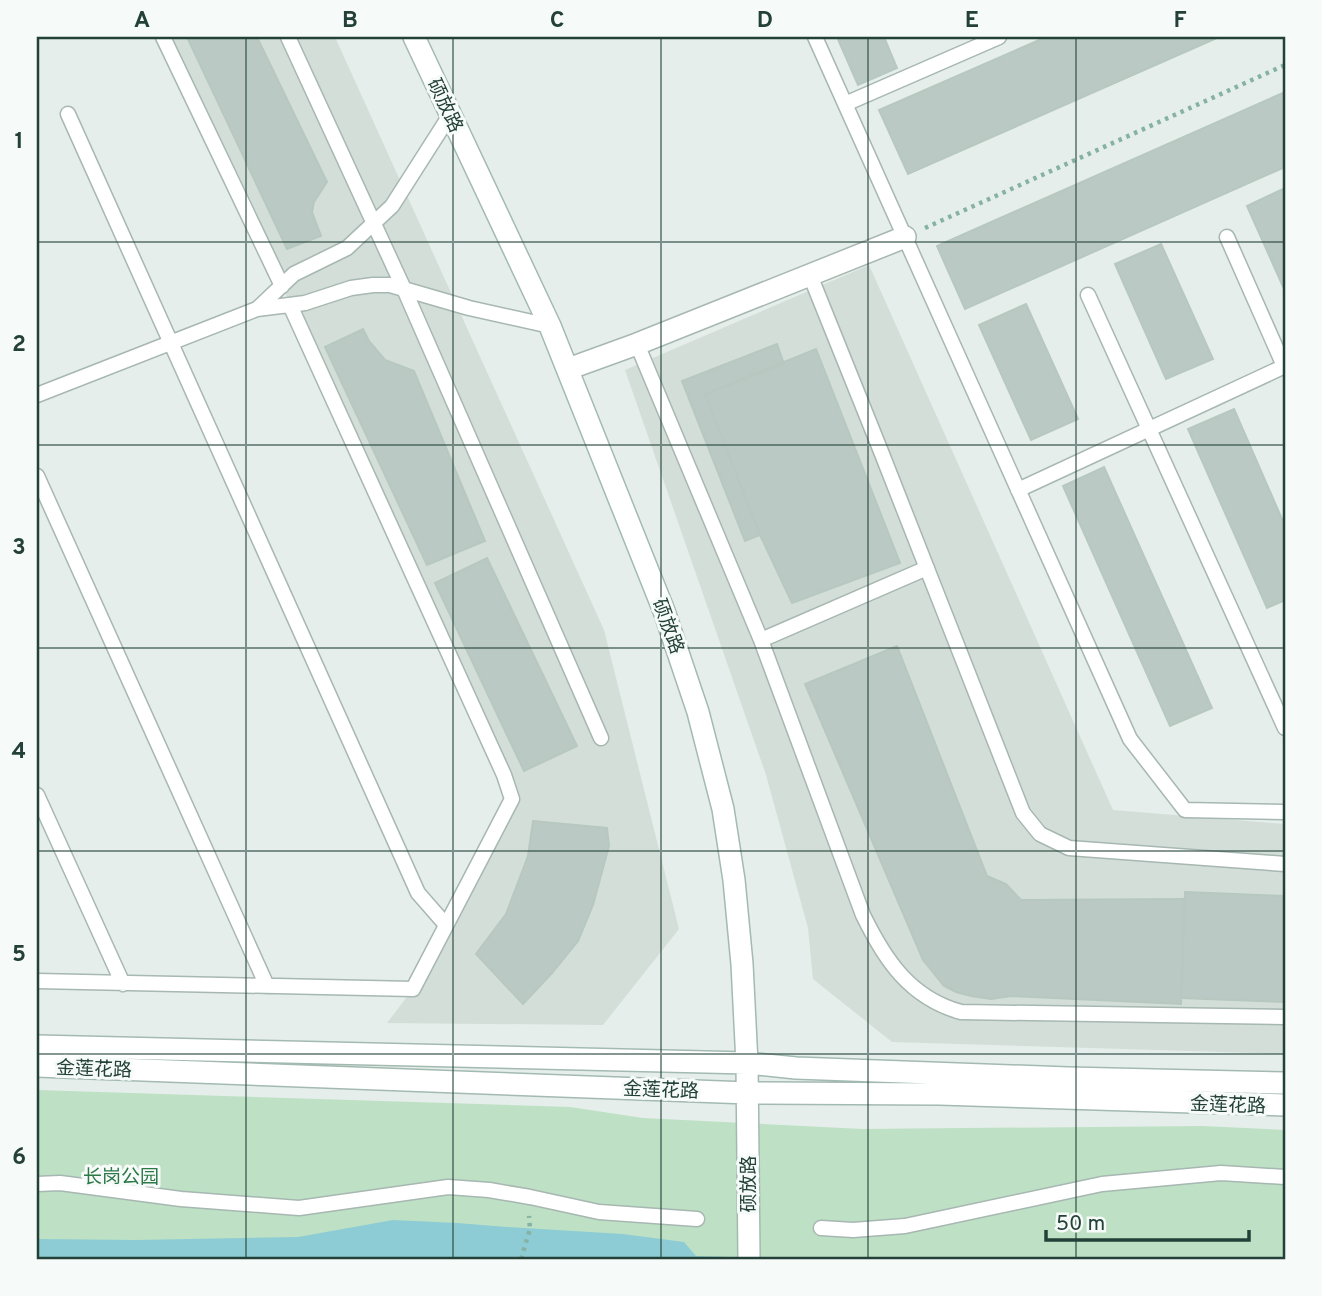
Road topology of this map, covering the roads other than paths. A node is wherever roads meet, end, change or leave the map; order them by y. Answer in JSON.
{"nodes":[{"id":1,"x":163,"y":37,"type":"edge"},
{"id":2,"x":288,"y":37,"type":"edge"},
{"id":3,"x":414,"y":37,"type":"edge"},
{"id":4,"x":815,"y":37,"type":"edge"},
{"id":5,"x":999,"y":37,"type":"edge"},
{"id":6,"x":971,"y":42,"type":"edge"},
{"id":7,"x":845,"y":104,"type":"junction"},
{"id":8,"x":68,"y":114,"type":"dead end"},
{"id":9,"x":450,"y":115,"type":"junction"},
{"id":10,"x":374,"y":224,"type":"junction"},
{"id":11,"x":905,"y":237,"type":"junction"},
{"id":12,"x":1227,"y":237,"type":"dead end"},
{"id":13,"x":810,"y":275,"type":"junction"},
{"id":14,"x":282,"y":286,"type":"junction"},
{"id":15,"x":404,"y":289,"type":"junction"},
{"id":16,"x":1088,"y":295,"type":"dead end"},
{"id":17,"x":290,"y":305,"type":"junction"},
{"id":18,"x":257,"y":309,"type":"junction"},
{"id":19,"x":550,"y":326,"type":"junction"},
{"id":20,"x":171,"y":343,"type":"junction"},
{"id":21,"x":637,"y":344,"type":"junction"},
{"id":22,"x":1285,"y":366,"type":"edge"},
{"id":23,"x":568,"y":369,"type":"junction"},
{"id":24,"x":37,"y":395,"type":"edge"},
{"id":25,"x":1150,"y":429,"type":"junction"},
{"id":26,"x":37,"y":476,"type":"edge"},
{"id":27,"x":1018,"y":490,"type":"junction"},
{"id":28,"x":927,"y":568,"type":"junction"},
{"id":29,"x":761,"y":640,"type":"junction"},
{"id":30,"x":1285,"y":728,"type":"edge"},
{"id":31,"x":601,"y":738,"type":"dead end"},
{"id":32,"x":37,"y":795,"type":"edge"},
{"id":33,"x":1285,"y":812,"type":"edge"},
{"id":34,"x":1285,"y":864,"type":"edge"},
{"id":35,"x":446,"y":925,"type":"junction"},
{"id":36,"x":37,"y":981,"type":"edge"},
{"id":37,"x":123,"y":984,"type":"junction"},
{"id":38,"x":267,"y":986,"type":"junction"},
{"id":39,"x":1285,"y":1017,"type":"edge"},
{"id":40,"x":37,"y":1046,"type":"edge"},
{"id":41,"x":747,"y":1063,"type":"junction"},
{"id":42,"x":37,"y":1066,"type":"edge"},
{"id":43,"x":1285,"y":1083,"type":"edge"},
{"id":44,"x":748,"y":1093,"type":"junction"},
{"id":45,"x":1285,"y":1105,"type":"edge"},
{"id":46,"x":1285,"y":1177,"type":"edge"},
{"id":47,"x":37,"y":1184,"type":"edge"},
{"id":48,"x":696,"y":1219,"type":"dead end"},
{"id":49,"x":821,"y":1228,"type":"dead end"},
{"id":50,"x":748,"y":1259,"type":"edge"}],
"edges":[{"from":1,"to":14,"type":"lane"},
{"from":2,"to":10,"type":"lane"},
{"from":3,"to":9,"type":"street","name":"硕放路"},
{"from":4,"to":7,"type":"lane"},
{"from":5,"to":6,"type":"lane"},
{"from":6,"to":7,"type":"lane"},
{"from":7,"to":11,"type":"lane"},
{"from":8,"to":20,"type":"lane"},
{"from":9,"to":10,"type":"lane"},
{"from":9,"to":19,"type":"street","name":"硕放路"},
{"from":10,"to":14,"type":"lane"},
{"from":10,"to":15,"type":"lane"},
{"from":11,"to":13,"type":"street"},
{"from":11,"to":27,"type":"lane"},
{"from":12,"to":22,"type":"lane"},
{"from":13,"to":21,"type":"street"},
{"from":13,"to":28,"type":"lane"},
{"from":14,"to":18,"type":"lane"},
{"from":15,"to":17,"type":"lane"},
{"from":15,"to":19,"type":"lane"},
{"from":15,"to":31,"type":"lane"},
{"from":16,"to":25,"type":"lane"},
{"from":17,"to":18,"type":"lane"},
{"from":17,"to":35,"type":"lane"},
{"from":18,"to":20,"type":"lane"},
{"from":19,"to":23,"type":"street","name":"硕放路"},
{"from":20,"to":24,"type":"lane"},
{"from":20,"to":35,"type":"lane"},
{"from":21,"to":23,"type":"street"},
{"from":21,"to":29,"type":"lane"},
{"from":22,"to":25,"type":"lane"},
{"from":23,"to":41,"type":"street","name":"硕放路"},
{"from":25,"to":27,"type":"lane"},
{"from":25,"to":30,"type":"lane"},
{"from":26,"to":38,"type":"lane"},
{"from":27,"to":33,"type":"lane"},
{"from":28,"to":29,"type":"lane"},
{"from":28,"to":34,"type":"lane"},
{"from":29,"to":39,"type":"lane"},
{"from":32,"to":37,"type":"lane"},
{"from":35,"to":38,"type":"lane"},
{"from":36,"to":37,"type":"lane"},
{"from":37,"to":38,"type":"lane"},
{"from":40,"to":41,"type":"street","name":"金莲花路"},
{"from":41,"to":43,"type":"street","name":"金莲花路"},
{"from":41,"to":44,"type":"street","name":"硕放路"},
{"from":42,"to":44,"type":"street","name":"金莲花路"},
{"from":44,"to":45,"type":"street","name":"金莲花路"},
{"from":44,"to":50,"type":"street","name":"硕放路"},
{"from":46,"to":49,"type":"lane"},
{"from":47,"to":48,"type":"lane"}]}
